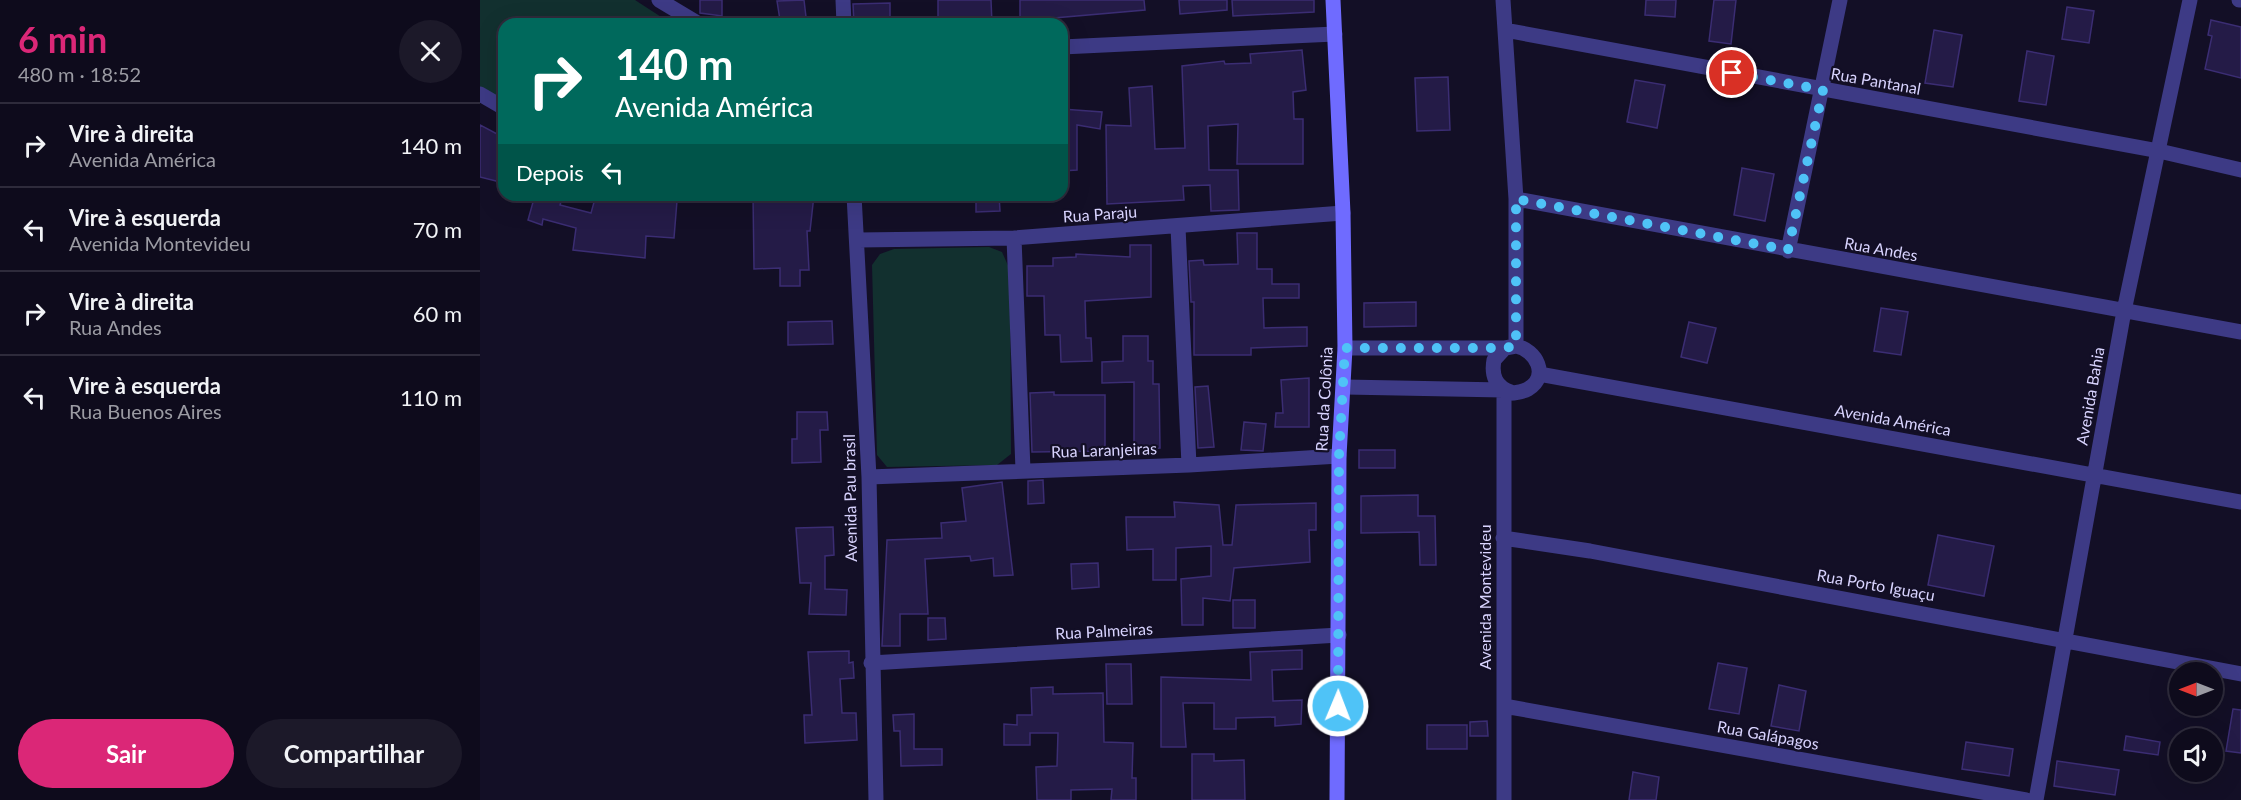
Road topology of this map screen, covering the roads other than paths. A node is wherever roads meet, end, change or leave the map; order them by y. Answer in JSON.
{"nodes":[{"id":1,"x":659,"y":0,"type":"edge"},
{"id":2,"x":843,"y":0,"type":"edge"},
{"id":3,"x":1333,"y":0,"type":"edge"},
{"id":4,"x":1503,"y":0,"type":"edge"},
{"id":5,"x":1840,"y":0,"type":"edge"},
{"id":6,"x":2190,"y":0,"type":"edge"},
{"id":7,"x":689,"y":18,"type":"edge"},
{"id":8,"x":844,"y":18,"type":"edge"},
{"id":9,"x":1505,"y":30,"type":"junction"},
{"id":10,"x":1335,"y":33,"type":"junction"},
{"id":11,"x":1068,"y":47,"type":"edge"},
{"id":12,"x":1823,"y":90,"type":"junction"},
{"id":13,"x":480,"y":94,"type":"edge"},
{"id":14,"x":498,"y":104,"type":"edge"},
{"id":15,"x":2159,"y":151,"type":"junction"},
{"id":16,"x":2241,"y":170,"type":"edge"},
{"id":17,"x":1516,"y":199,"type":"junction"},
{"id":18,"x":855,"y":201,"type":"edge"},
{"id":19,"x":1343,"y":213,"type":"junction"},
{"id":20,"x":1178,"y":227,"type":"junction"},
{"id":21,"x":1014,"y":238,"type":"junction"},
{"id":22,"x":858,"y":240,"type":"junction"},
{"id":23,"x":1788,"y":250,"type":"junction"},
{"id":24,"x":2124,"y":311,"type":"junction"},
{"id":25,"x":2241,"y":332,"type":"edge"},
{"id":26,"x":1511,"y":347,"type":"junction"},
{"id":27,"x":1345,"y":348,"type":"junction"},
{"id":28,"x":1539,"y":374,"type":"junction"},
{"id":29,"x":1345,"y":387,"type":"junction"},
{"id":30,"x":1504,"y":392,"type":"junction"},
{"id":31,"x":1339,"y":456,"type":"junction"},
{"id":32,"x":1189,"y":465,"type":"junction"},
{"id":33,"x":1023,"y":470,"type":"junction"},
{"id":34,"x":2094,"y":475,"type":"junction"},
{"id":35,"x":869,"y":477,"type":"junction"},
{"id":36,"x":2241,"y":502,"type":"edge"},
{"id":37,"x":1503,"y":538,"type":"junction"},
{"id":38,"x":1338,"y":635,"type":"junction"},
{"id":39,"x":2065,"y":639,"type":"junction"},
{"id":40,"x":872,"y":663,"type":"junction"},
{"id":41,"x":2241,"y":674,"type":"edge"},
{"id":42,"x":1504,"y":706,"type":"junction"},
{"id":43,"x":876,"y":800,"type":"edge"},
{"id":44,"x":1337,"y":800,"type":"edge"},
{"id":45,"x":1504,"y":800,"type":"edge"},
{"id":46,"x":2026,"y":800,"type":"edge"},
{"id":47,"x":2036,"y":800,"type":"edge"}],
"edges":[{"from":1,"to":7,"type":"street"},
{"from":2,"to":8,"type":"street"},
{"from":3,"to":10,"type":"main road","name":"Rua da Colônia"},
{"from":4,"to":9,"type":"street"},
{"from":5,"to":12,"type":"street"},
{"from":6,"to":15,"type":"street","name":"Avenida Bahia"},
{"from":9,"to":12,"type":"street","name":"Rua Pantanal"},
{"from":9,"to":17,"type":"street"},
{"from":10,"to":11,"type":"street"},
{"from":10,"to":19,"type":"main road","name":"Rua da Colônia"},
{"from":12,"to":15,"type":"street","name":"Rua Pantanal"},
{"from":12,"to":23,"type":"street"},
{"from":13,"to":14,"type":"street"},
{"from":15,"to":16,"type":"street","name":"Rua Pantanal"},
{"from":15,"to":24,"type":"street","name":"Avenida Bahia"},
{"from":17,"to":23,"type":"street","name":"Rua Andes"},
{"from":17,"to":26,"type":"street"},
{"from":18,"to":22,"type":"street","name":"Avenida Pau brasil"},
{"from":19,"to":20,"type":"street","name":"Rua Paraju"},
{"from":19,"to":27,"type":"main road","name":"Rua da Colônia"},
{"from":20,"to":21,"type":"street","name":"Rua Paraju"},
{"from":20,"to":32,"type":"street"},
{"from":21,"to":22,"type":"street","name":"Rua Paraju"},
{"from":21,"to":33,"type":"street"},
{"from":22,"to":35,"type":"street","name":"Avenida Pau brasil"},
{"from":23,"to":24,"type":"street","name":"Rua Andes"},
{"from":24,"to":25,"type":"street","name":"Rua Andes"},
{"from":24,"to":34,"type":"street","name":"Avenida Bahia"},
{"from":26,"to":27,"type":"street"},
{"from":26,"to":28,"type":"street"},
{"from":26,"to":30,"type":"street"},
{"from":27,"to":29,"type":"main road","name":"Rua da Colônia"},
{"from":28,"to":30,"type":"street"},
{"from":28,"to":34,"type":"street","name":"Avenida América"},
{"from":29,"to":30,"type":"street"},
{"from":29,"to":31,"type":"main road","name":"Rua da Colônia"},
{"from":30,"to":37,"type":"street","name":"Avenida Montevideu"},
{"from":31,"to":32,"type":"street","name":"Rua Laranjeiras"},
{"from":31,"to":38,"type":"main road","name":"Rua da Colônia"},
{"from":32,"to":33,"type":"street","name":"Rua Laranjeiras"},
{"from":33,"to":35,"type":"street","name":"Rua Laranjeiras"},
{"from":34,"to":36,"type":"street","name":"Avenida América"},
{"from":34,"to":39,"type":"street","name":"Avenida Bahia"},
{"from":35,"to":40,"type":"street","name":"Avenida Pau brasil"},
{"from":37,"to":39,"type":"street","name":"Rua Porto Iguaçu"},
{"from":37,"to":42,"type":"street","name":"Avenida Montevideu"},
{"from":38,"to":40,"type":"street","name":"Rua Palmeiras"},
{"from":38,"to":44,"type":"main road","name":"Rua da Colônia"},
{"from":39,"to":41,"type":"street","name":"Rua Porto Iguaçu"},
{"from":39,"to":47,"type":"street","name":"Avenida Bahia"},
{"from":40,"to":43,"type":"street","name":"Avenida Pau brasil"},
{"from":42,"to":45,"type":"street","name":"Avenida Montevideu"},
{"from":42,"to":46,"type":"street","name":"Rua Galápagos"}]}
